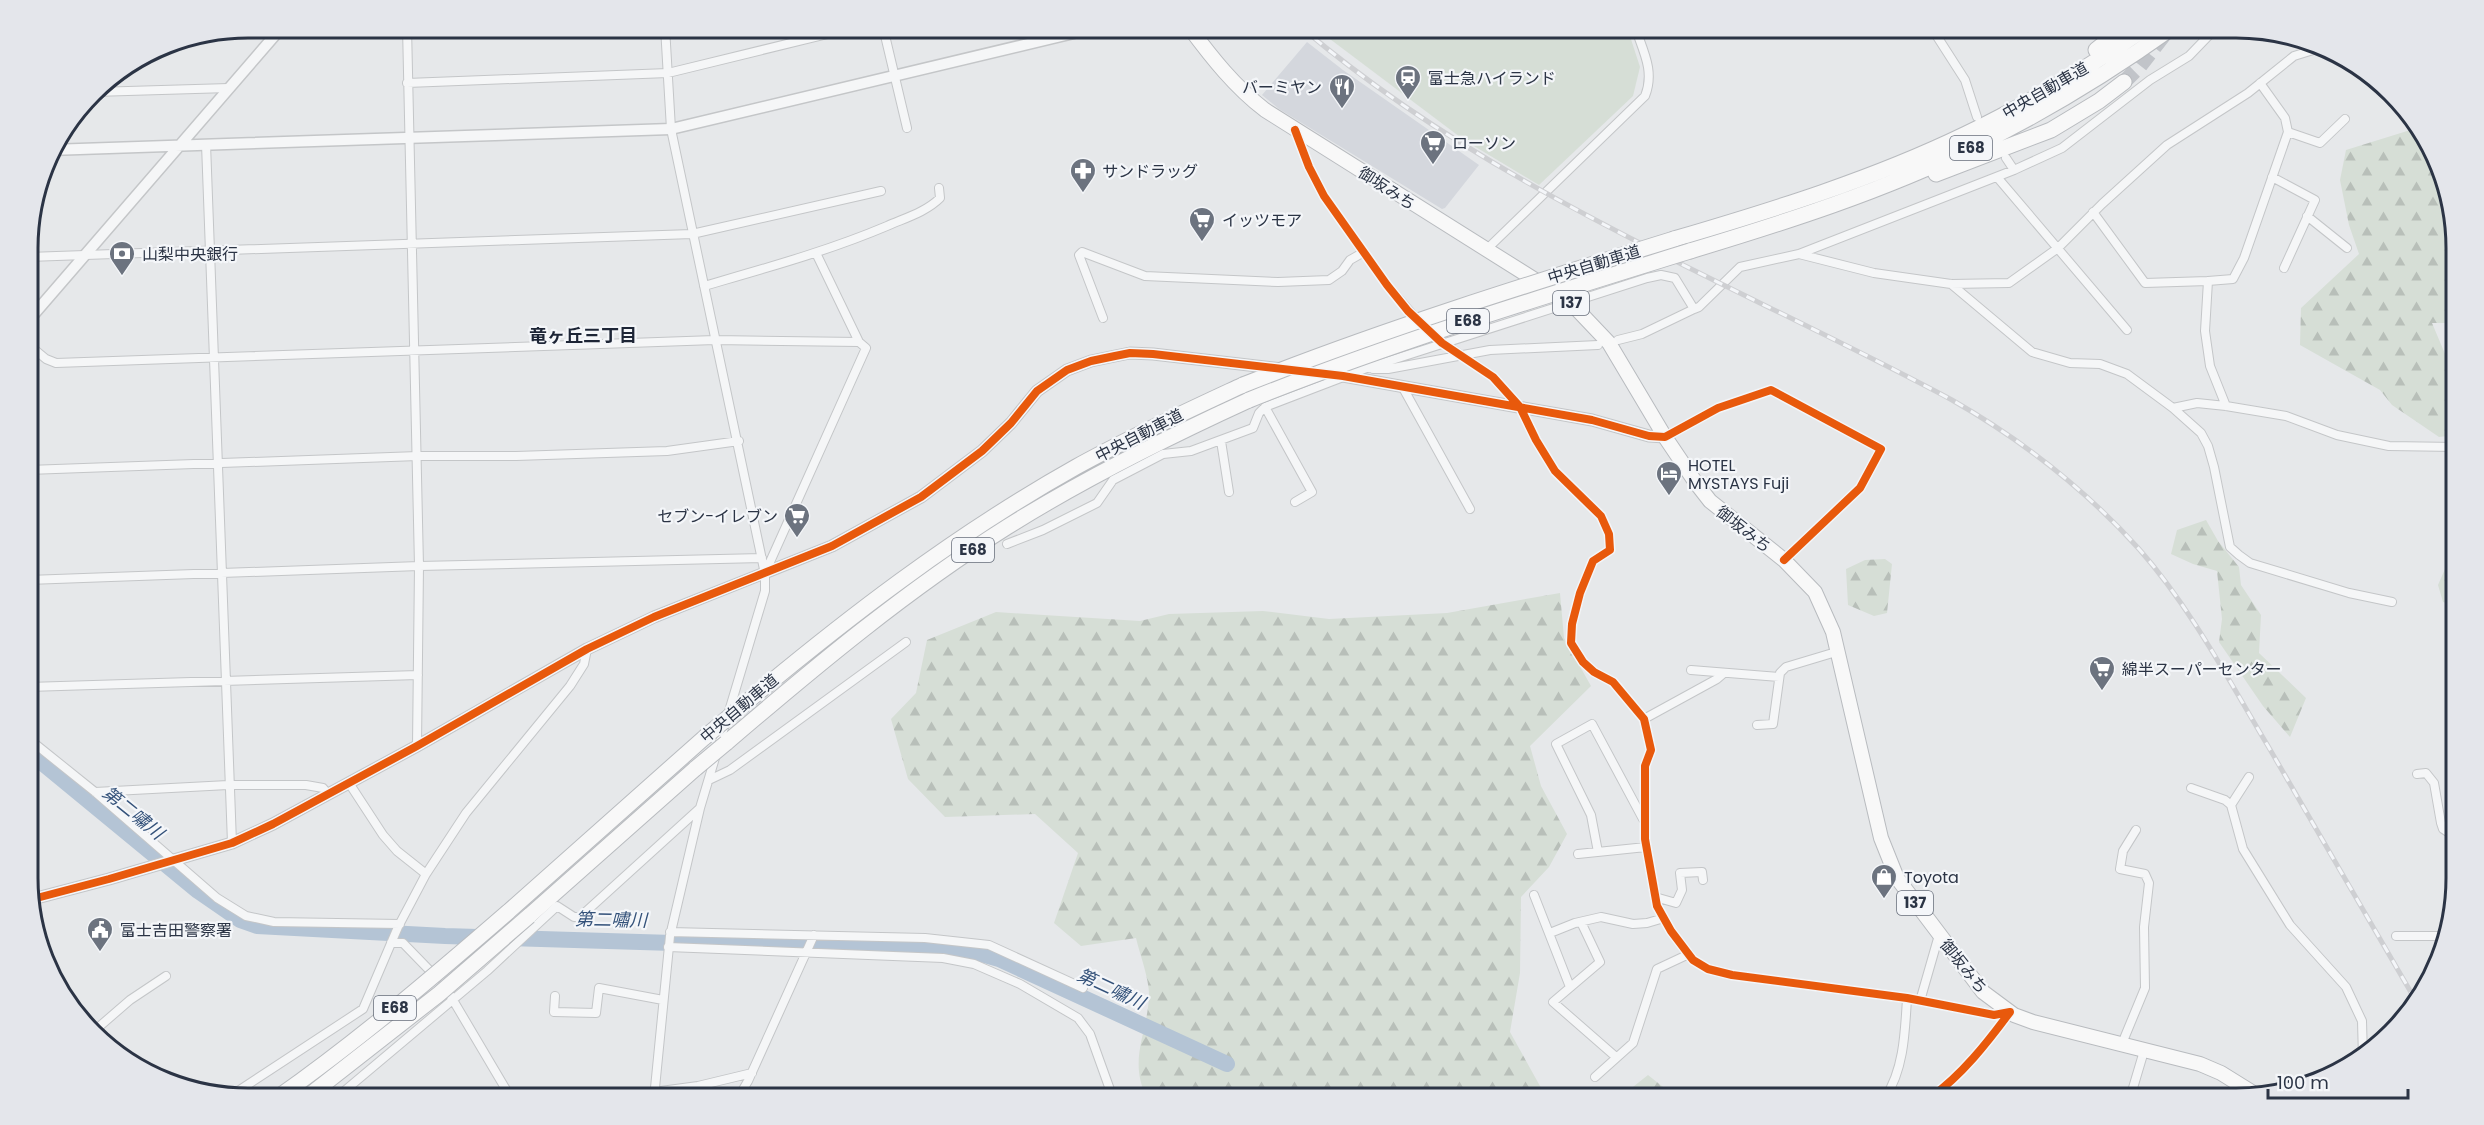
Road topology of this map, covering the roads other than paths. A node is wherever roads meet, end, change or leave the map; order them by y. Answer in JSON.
{"nodes":[{"id":1,"x":272,"y":38,"type":"edge"},
{"id":2,"x":406,"y":38,"type":"edge"},
{"id":3,"x":666,"y":38,"type":"edge"},
{"id":4,"x":810,"y":38,"type":"edge"},
{"id":5,"x":886,"y":38,"type":"edge"},
{"id":6,"x":1052,"y":38,"type":"edge"},
{"id":7,"x":1197,"y":38,"type":"edge"},
{"id":8,"x":1639,"y":38,"type":"edge"},
{"id":9,"x":1938,"y":38,"type":"edge"},
{"id":10,"x":2110,"y":38,"type":"edge"},
{"id":11,"x":2130,"y":38,"type":"edge"},
{"id":12,"x":2156,"y":38,"type":"edge"},
{"id":13,"x":2206,"y":38,"type":"edge"},
{"id":14,"x":2310,"y":51,"type":"edge"},
{"id":15,"x":668,"y":72,"type":"junction"},
{"id":16,"x":895,"y":75,"type":"junction"},
{"id":17,"x":2124,"y":82,"type":"tunnel mouth"},
{"id":18,"x":407,"y":83,"type":"junction"},
{"id":19,"x":2260,"y":83,"type":"junction"},
{"id":20,"x":229,"y":88,"type":"junction"},
{"id":21,"x":107,"y":92,"type":"edge"},
{"id":22,"x":1977,"y":117,"type":"dead end"},
{"id":23,"x":2345,"y":119,"type":"dead end"},
{"id":24,"x":907,"y":128,"type":"dead end"},
{"id":25,"x":671,"y":129,"type":"junction"},
{"id":26,"x":1295,"y":129,"type":"junction"},
{"id":27,"x":2288,"y":132,"type":"junction"},
{"id":28,"x":1965,"y":135,"type":"junction"},
{"id":29,"x":409,"y":138,"type":"junction"},
{"id":30,"x":206,"y":144,"type":"junction"},
{"id":31,"x":180,"y":145,"type":"junction"},
{"id":32,"x":62,"y":150,"type":"edge"},
{"id":33,"x":2006,"y":158,"type":"dead end"},
{"id":34,"x":2014,"y":170,"type":"junction"},
{"id":35,"x":1997,"y":177,"type":"junction"},
{"id":36,"x":2272,"y":177,"type":"junction"},
{"id":37,"x":939,"y":188,"type":"dead end"},
{"id":38,"x":882,"y":191,"type":"dead end"},
{"id":39,"x":2092,"y":212,"type":"junction"},
{"id":40,"x":2307,"y":216,"type":"junction"},
{"id":41,"x":1751,"y":232,"type":"junction"},
{"id":42,"x":692,"y":234,"type":"junction"},
{"id":43,"x":412,"y":245,"type":"junction"},
{"id":44,"x":2058,"y":248,"type":"junction"},
{"id":45,"x":2348,"y":248,"type":"dead end"},
{"id":46,"x":1486,"y":250,"type":"junction"},
{"id":47,"x":212,"y":252,"type":"junction"},
{"id":48,"x":1364,"y":252,"type":"junction"},
{"id":49,"x":816,"y":254,"type":"junction"},
{"id":50,"x":1799,"y":254,"type":"junction"},
{"id":51,"x":86,"y":255,"type":"junction"},
{"id":52,"x":38,"y":257,"type":"edge"},
{"id":53,"x":2284,"y":268,"type":"dead end"},
{"id":54,"x":2208,"y":281,"type":"junction"},
{"id":55,"x":1951,"y":284,"type":"junction"},
{"id":56,"x":704,"y":286,"type":"junction"},
{"id":57,"x":1570,"y":302,"type":"junction"},
{"id":58,"x":1694,"y":309,"type":"junction"},
{"id":59,"x":38,"y":310,"type":"edge"},
{"id":60,"x":1103,"y":318,"type":"dead end"},
{"id":61,"x":2127,"y":330,"type":"dead end"},
{"id":62,"x":715,"y":340,"type":"junction"},
{"id":63,"x":1618,"y":340,"type":"dead end"},
{"id":64,"x":859,"y":342,"type":"junction"},
{"id":65,"x":1442,"y":343,"type":"junction"},
{"id":66,"x":1598,"y":345,"type":"dead end"},
{"id":67,"x":414,"y":352,"type":"junction"},
{"id":68,"x":38,"y":356,"type":"edge"},
{"id":69,"x":1460,"y":356,"type":"junction"},
{"id":70,"x":214,"y":358,"type":"junction"},
{"id":71,"x":1364,"y":369,"type":"junction"},
{"id":72,"x":1343,"y":376,"type":"junction"},
{"id":73,"x":1402,"y":386,"type":"junction"},
{"id":74,"x":2226,"y":406,"type":"junction"},
{"id":75,"x":1265,"y":407,"type":"junction"},
{"id":76,"x":1520,"y":408,"type":"junction"},
{"id":77,"x":2173,"y":408,"type":"junction"},
{"id":78,"x":1665,"y":437,"type":"junction"},
{"id":79,"x":739,"y":441,"type":"junction"},
{"id":80,"x":1221,"y":441,"type":"junction"},
{"id":81,"x":2446,"y":447,"type":"edge"},
{"id":82,"x":417,"y":456,"type":"junction"},
{"id":83,"x":219,"y":465,"type":"junction"},
{"id":84,"x":38,"y":470,"type":"edge"},
{"id":85,"x":1230,"y":492,"type":"dead end"},
{"id":86,"x":1295,"y":502,"type":"dead end"},
{"id":87,"x":1470,"y":508,"type":"dead end"},
{"id":88,"x":1007,"y":544,"type":"dead end"},
{"id":89,"x":762,"y":558,"type":"junction"},
{"id":90,"x":1784,"y":560,"type":"junction"},
{"id":91,"x":419,"y":566,"type":"junction"},
{"id":92,"x":222,"y":572,"type":"junction"},
{"id":93,"x":765,"y":574,"type":"junction"},
{"id":94,"x":38,"y":580,"type":"edge"},
{"id":95,"x":2392,"y":602,"type":"dead end"},
{"id":96,"x":906,"y":642,"type":"dead end"},
{"id":97,"x":587,"y":649,"type":"junction"},
{"id":98,"x":1836,"y":652,"type":"junction"},
{"id":99,"x":1691,"y":670,"type":"dead end"},
{"id":100,"x":1724,"y":672,"type":"junction"},
{"id":101,"x":418,"y":675,"type":"junction"},
{"id":102,"x":1779,"y":677,"type":"junction"},
{"id":103,"x":225,"y":680,"type":"junction"},
{"id":104,"x":38,"y":687,"type":"edge"},
{"id":105,"x":1644,"y":719,"type":"junction"},
{"id":106,"x":1756,"y":725,"type":"dead end"},
{"id":107,"x":38,"y":746,"type":"edge"},
{"id":108,"x":417,"y":746,"type":"junction"},
{"id":109,"x":2417,"y":774,"type":"dead end"},
{"id":110,"x":2248,"y":777,"type":"dead end"},
{"id":111,"x":709,"y":780,"type":"junction"},
{"id":112,"x":349,"y":783,"type":"junction"},
{"id":113,"x":228,"y":785,"type":"junction"},
{"id":114,"x":2190,"y":788,"type":"dead end"},
{"id":115,"x":95,"y":792,"type":"junction"},
{"id":116,"x":328,"y":794,"type":"junction"},
{"id":117,"x":2231,"y":805,"type":"junction"},
{"id":118,"x":700,"y":808,"type":"junction"},
{"id":119,"x":1645,"y":822,"type":"junction"},
{"id":120,"x":2136,"y":830,"type":"dead end"},
{"id":121,"x":2446,"y":831,"type":"edge"},
{"id":122,"x":232,"y":843,"type":"junction"},
{"id":123,"x":1646,"y":847,"type":"junction"},
{"id":124,"x":1598,"y":852,"type":"junction"},
{"id":125,"x":1578,"y":854,"type":"dead end"},
{"id":126,"x":169,"y":861,"type":"junction"},
{"id":127,"x":426,"y":874,"type":"junction"},
{"id":128,"x":1703,"y":880,"type":"dead end"},
{"id":129,"x":1534,"y":895,"type":"dead end"},
{"id":130,"x":39,"y":897,"type":"edge"},
{"id":131,"x":1655,"y":897,"type":"junction"},
{"id":132,"x":1664,"y":918,"type":"junction"},
{"id":133,"x":1581,"y":922,"type":"junction"},
{"id":134,"x":399,"y":926,"type":"junction"},
{"id":135,"x":1550,"y":933,"type":"junction"},
{"id":136,"x":670,"y":934,"type":"junction"},
{"id":137,"x":1939,"y":935,"type":"junction"},
{"id":138,"x":2396,"y":936,"type":"dead end"},
{"id":139,"x":2438,"y":936,"type":"edge"},
{"id":140,"x":813,"y":937,"type":"junction"},
{"id":141,"x":392,"y":940,"type":"junction"},
{"id":142,"x":668,"y":947,"type":"junction"},
{"id":143,"x":806,"y":951,"type":"junction"},
{"id":144,"x":1689,"y":954,"type":"junction"},
{"id":145,"x":166,"y":976,"type":"dead end"},
{"id":146,"x":1570,"y":987,"type":"junction"},
{"id":147,"x":1083,"y":988,"type":"dead end"},
{"id":148,"x":555,"y":996,"type":"dead end"},
{"id":149,"x":1907,"y":998,"type":"junction"},
{"id":150,"x":453,"y":999,"type":"junction"},
{"id":151,"x":663,"y":1000,"type":"junction"},
{"id":152,"x":1920,"y":1001,"type":"junction"},
{"id":153,"x":2010,"y":1012,"type":"junction"},
{"id":154,"x":99,"y":1026,"type":"edge"},
{"id":155,"x":2363,"y":1045,"type":"edge"},
{"id":156,"x":2121,"y":1046,"type":"junction"},
{"id":157,"x":2144,"y":1051,"type":"junction"},
{"id":158,"x":1616,"y":1058,"type":"junction"},
{"id":159,"x":752,"y":1073,"type":"junction"},
{"id":160,"x":1595,"y":1077,"type":"dead end"},
{"id":161,"x":1892,"y":1087,"type":"edge"},
{"id":162,"x":1945,"y":1087,"type":"edge"},
{"id":163,"x":2133,"y":1087,"type":"edge"},
{"id":164,"x":2244,"y":1087,"type":"edge"},
{"id":165,"x":243,"y":1088,"type":"edge"},
{"id":166,"x":290,"y":1088,"type":"edge"},
{"id":167,"x":319,"y":1088,"type":"edge"},
{"id":168,"x":348,"y":1088,"type":"edge"},
{"id":169,"x":505,"y":1088,"type":"edge"},
{"id":170,"x":655,"y":1088,"type":"edge"},
{"id":171,"x":688,"y":1088,"type":"edge"},
{"id":172,"x":744,"y":1088,"type":"edge"},
{"id":173,"x":1109,"y":1088,"type":"edge"}],
"edges":[{"from":1,"to":20,"type":"street"},
{"from":2,"to":18,"type":"street"},
{"from":3,"to":15,"type":"street"},
{"from":4,"to":15,"type":"street"},
{"from":5,"to":16,"type":"street"},
{"from":6,"to":16,"type":"street"},
{"from":7,"to":26,"type":"highway","name":"御坂みち","number":"137"},
{"from":8,"to":46,"type":"street"},
{"from":9,"to":22,"type":"street"},
{"from":10,"to":28,"type":"highway"},
{"from":11,"to":28,"type":"highway","name":"中央自動車道","number":"E68"},
{"from":12,"to":41,"type":"highway","name":"中央自動車道","number":"E68"},
{"from":13,"to":34,"type":"street"},
{"from":14,"to":19,"type":"street"},
{"from":15,"to":18,"type":"street"},
{"from":15,"to":25,"type":"street"},
{"from":16,"to":24,"type":"street"},
{"from":16,"to":25,"type":"street"},
{"from":17,"to":41,"type":"highway"},
{"from":18,"to":29,"type":"street"},
{"from":19,"to":27,"type":"street"},
{"from":19,"to":39,"type":"street"},
{"from":20,"to":21,"type":"street"},
{"from":20,"to":31,"type":"street"},
{"from":23,"to":27,"type":"street"},
{"from":25,"to":29,"type":"street"},
{"from":25,"to":42,"type":"street"},
{"from":26,"to":46,"type":"highway","name":"御坂みち","number":"137"},
{"from":26,"to":48,"type":"street"},
{"from":27,"to":36,"type":"street"},
{"from":28,"to":166,"type":"highway","name":"中央自動車道","number":"E68","bridge":true},
{"from":29,"to":30,"type":"street"},
{"from":29,"to":43,"type":"street"},
{"from":30,"to":31,"type":"street"},
{"from":30,"to":47,"type":"street"},
{"from":31,"to":32,"type":"street"},
{"from":31,"to":51,"type":"street"},
{"from":33,"to":34,"type":"street"},
{"from":34,"to":35,"type":"street"},
{"from":35,"to":44,"type":"street"},
{"from":35,"to":50,"type":"street"},
{"from":36,"to":40,"type":"street"},
{"from":36,"to":54,"type":"street"},
{"from":37,"to":49,"type":"street"},
{"from":38,"to":42,"type":"street"},
{"from":39,"to":44,"type":"street"},
{"from":39,"to":54,"type":"street"},
{"from":40,"to":45,"type":"street"},
{"from":40,"to":53,"type":"street"},
{"from":41,"to":167,"type":"highway","name":"中央自動車道","number":"E68","bridge":true},
{"from":42,"to":43,"type":"street"},
{"from":42,"to":56,"type":"street"},
{"from":43,"to":47,"type":"street"},
{"from":43,"to":67,"type":"street"},
{"from":44,"to":55,"type":"street"},
{"from":44,"to":61,"type":"street"},
{"from":46,"to":57,"type":"highway","name":"御坂みち","number":"137"},
{"from":47,"to":51,"type":"street"},
{"from":47,"to":70,"type":"street"},
{"from":48,"to":60,"type":"street"},
{"from":48,"to":65,"type":"street"},
{"from":49,"to":56,"type":"street"},
{"from":49,"to":64,"type":"street"},
{"from":50,"to":55,"type":"street"},
{"from":50,"to":58,"type":"street"},
{"from":51,"to":52,"type":"street"},
{"from":51,"to":59,"type":"street"},
{"from":54,"to":74,"type":"street"},
{"from":55,"to":77,"type":"street"},
{"from":56,"to":62,"type":"street"},
{"from":57,"to":58,"type":"street"},
{"from":57,"to":65,"type":"street"},
{"from":57,"to":78,"type":"highway","name":"御坂みち","number":"137"},
{"from":58,"to":63,"type":"street"},
{"from":62,"to":64,"type":"street"},
{"from":62,"to":67,"type":"street"},
{"from":62,"to":79,"type":"street"},
{"from":64,"to":93,"type":"street"},
{"from":65,"to":69,"type":"street"},
{"from":65,"to":71,"type":"street"},
{"from":66,"to":69,"type":"street"},
{"from":67,"to":70,"type":"street"},
{"from":67,"to":82,"type":"street"},
{"from":68,"to":70,"type":"street"},
{"from":69,"to":71,"type":"street"},
{"from":69,"to":76,"type":"street"},
{"from":70,"to":83,"type":"street"},
{"from":71,"to":72,"type":"street"},
{"from":72,"to":73,"type":"street"},
{"from":72,"to":75,"type":"street"},
{"from":72,"to":93,"type":"street"},
{"from":73,"to":76,"type":"street"},
{"from":73,"to":87,"type":"street"},
{"from":74,"to":77,"type":"street"},
{"from":74,"to":81,"type":"street"},
{"from":75,"to":80,"type":"street"},
{"from":75,"to":86,"type":"street"},
{"from":76,"to":78,"type":"street"},
{"from":76,"to":105,"type":"street"},
{"from":77,"to":95,"type":"street"},
{"from":78,"to":90,"type":"highway","name":"御坂みち","number":"137"},
{"from":78,"to":90,"type":"street"},
{"from":79,"to":82,"type":"street"},
{"from":79,"to":89,"type":"street"},
{"from":80,"to":85,"type":"street"},
{"from":80,"to":88,"type":"street"},
{"from":82,"to":83,"type":"street"},
{"from":82,"to":91,"type":"street"},
{"from":83,"to":84,"type":"street"},
{"from":83,"to":92,"type":"street"},
{"from":89,"to":91,"type":"street"},
{"from":89,"to":93,"type":"street"},
{"from":90,"to":98,"type":"highway","name":"御坂みち","number":"137"},
{"from":91,"to":92,"type":"street"},
{"from":91,"to":101,"type":"street"},
{"from":92,"to":94,"type":"street"},
{"from":92,"to":103,"type":"street"},
{"from":93,"to":97,"type":"street"},
{"from":93,"to":111,"type":"street"},
{"from":96,"to":111,"type":"street"},
{"from":97,"to":108,"type":"street"},
{"from":97,"to":127,"type":"street"},
{"from":98,"to":102,"type":"street"},
{"from":98,"to":137,"type":"highway","name":"御坂みち","number":"137"},
{"from":99,"to":100,"type":"street"},
{"from":100,"to":102,"type":"street"},
{"from":100,"to":105,"type":"street"},
{"from":101,"to":103,"type":"street"},
{"from":101,"to":108,"type":"street"},
{"from":102,"to":106,"type":"street"},
{"from":103,"to":104,"type":"street"},
{"from":103,"to":113,"type":"street"},
{"from":105,"to":119,"type":"street"},
{"from":107,"to":115,"type":"street"},
{"from":108,"to":112,"type":"street"},
{"from":109,"to":121,"type":"street"},
{"from":110,"to":117,"type":"street"},
{"from":111,"to":118,"type":"street"},
{"from":112,"to":116,"type":"street"},
{"from":112,"to":127,"type":"street"},
{"from":113,"to":115,"type":"street"},
{"from":113,"to":116,"type":"street"},
{"from":113,"to":122,"type":"street"},
{"from":114,"to":117,"type":"street"},
{"from":115,"to":126,"type":"street"},
{"from":116,"to":122,"type":"street"},
{"from":117,"to":155,"type":"street"},
{"from":118,"to":136,"type":"street"},
{"from":118,"to":150,"type":"street"},
{"from":119,"to":123,"type":"street"},
{"from":119,"to":124,"type":"street"},
{"from":120,"to":156,"type":"street"},
{"from":122,"to":126,"type":"street"},
{"from":123,"to":124,"type":"street"},
{"from":123,"to":131,"type":"street"},
{"from":124,"to":125,"type":"street"},
{"from":126,"to":130,"type":"street"},
{"from":126,"to":134,"type":"street"},
{"from":127,"to":134,"type":"street"},
{"from":128,"to":131,"type":"street"},
{"from":129,"to":135,"type":"street"},
{"from":131,"to":132,"type":"street"},
{"from":132,"to":133,"type":"street"},
{"from":132,"to":144,"type":"street"},
{"from":133,"to":135,"type":"street"},
{"from":133,"to":146,"type":"street"},
{"from":134,"to":141,"type":"street"},
{"from":135,"to":146,"type":"street"},
{"from":136,"to":140,"type":"street"},
{"from":136,"to":142,"type":"street"},
{"from":137,"to":152,"type":"street"},
{"from":137,"to":153,"type":"highway","name":"御坂みち","number":"137"},
{"from":138,"to":139,"type":"street"},
{"from":140,"to":143,"type":"street"},
{"from":140,"to":147,"type":"street"},
{"from":141,"to":150,"type":"street"},
{"from":141,"to":165,"type":"street"},
{"from":142,"to":143,"type":"street"},
{"from":142,"to":151,"type":"street"},
{"from":143,"to":159,"type":"street"},
{"from":143,"to":173,"type":"street"},
{"from":144,"to":149,"type":"street"},
{"from":144,"to":158,"type":"street"},
{"from":145,"to":154,"type":"street"},
{"from":146,"to":158,"type":"street"},
{"from":148,"to":151,"type":"street"},
{"from":149,"to":152,"type":"street"},
{"from":149,"to":161,"type":"street"},
{"from":150,"to":168,"type":"street"},
{"from":150,"to":169,"type":"street"},
{"from":151,"to":170,"type":"street"},
{"from":152,"to":153,"type":"street"},
{"from":153,"to":156,"type":"highway","name":"御坂みち","number":"137"},
{"from":153,"to":162,"type":"street"},
{"from":156,"to":157,"type":"highway","name":"御坂みち","number":"137"},
{"from":157,"to":163,"type":"street"},
{"from":157,"to":164,"type":"highway","name":"御坂みち","number":"137"},
{"from":158,"to":160,"type":"street"},
{"from":159,"to":171,"type":"street"},
{"from":159,"to":172,"type":"street"}]}
